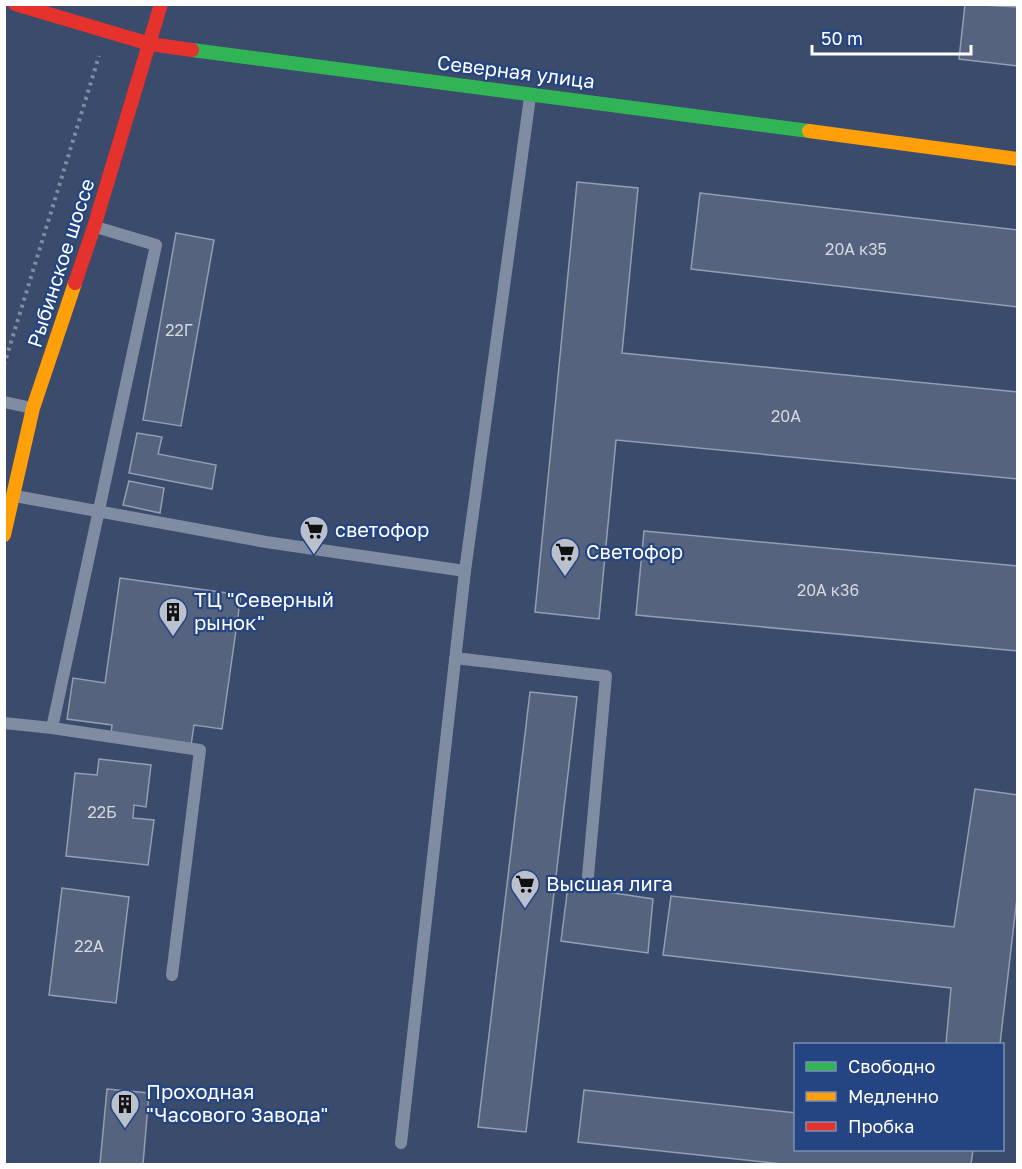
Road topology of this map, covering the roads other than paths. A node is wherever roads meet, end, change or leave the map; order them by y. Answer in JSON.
{"nodes":[{"id":1,"x":15,"y":4,"type":"edge"},
{"id":2,"x":161,"y":4,"type":"edge"},
{"id":3,"x":150,"y":44,"type":"junction"},
{"id":4,"x":531,"y":93,"type":"junction"},
{"id":5,"x":1017,"y":159,"type":"edge"},
{"id":6,"x":94,"y":227,"type":"junction"},
{"id":7,"x":4,"y":402,"type":"edge"},
{"id":8,"x":33,"y":408,"type":"junction"},
{"id":9,"x":14,"y":496,"type":"junction"},
{"id":10,"x":98,"y":512,"type":"junction"},
{"id":11,"x":4,"y":536,"type":"edge"},
{"id":12,"x":465,"y":572,"type":"junction"},
{"id":13,"x":455,"y":658,"type":"junction"},
{"id":14,"x":4,"y":723,"type":"edge"},
{"id":15,"x":52,"y":728,"type":"junction"},
{"id":16,"x":588,"y":876,"type":"dead end"},
{"id":17,"x":172,"y":975,"type":"dead end"},
{"id":18,"x":401,"y":1143,"type":"dead end"}],
"edges":[{"from":1,"to":3,"type":"street","name":"Северная улица"},
{"from":2,"to":3,"type":"street","name":"Рыбинское шоссе"},
{"from":3,"to":4,"type":"street","name":"Северная улица"},
{"from":3,"to":6,"type":"street","name":"Рыбинское шоссе"},
{"from":4,"to":5,"type":"street","name":"Северная улица"},
{"from":4,"to":12,"type":"lane"},
{"from":6,"to":8,"type":"street","name":"Рыбинское шоссе"},
{"from":6,"to":10,"type":"lane"},
{"from":7,"to":8,"type":"lane"},
{"from":8,"to":9,"type":"street","name":"Рыбинское шоссе"},
{"from":9,"to":10,"type":"lane"},
{"from":9,"to":11,"type":"street","name":"Рыбинское шоссе"},
{"from":10,"to":12,"type":"lane"},
{"from":10,"to":15,"type":"lane"},
{"from":12,"to":13,"type":"lane"},
{"from":13,"to":16,"type":"lane"},
{"from":13,"to":18,"type":"lane"},
{"from":14,"to":15,"type":"lane"},
{"from":15,"to":17,"type":"lane"}]}
